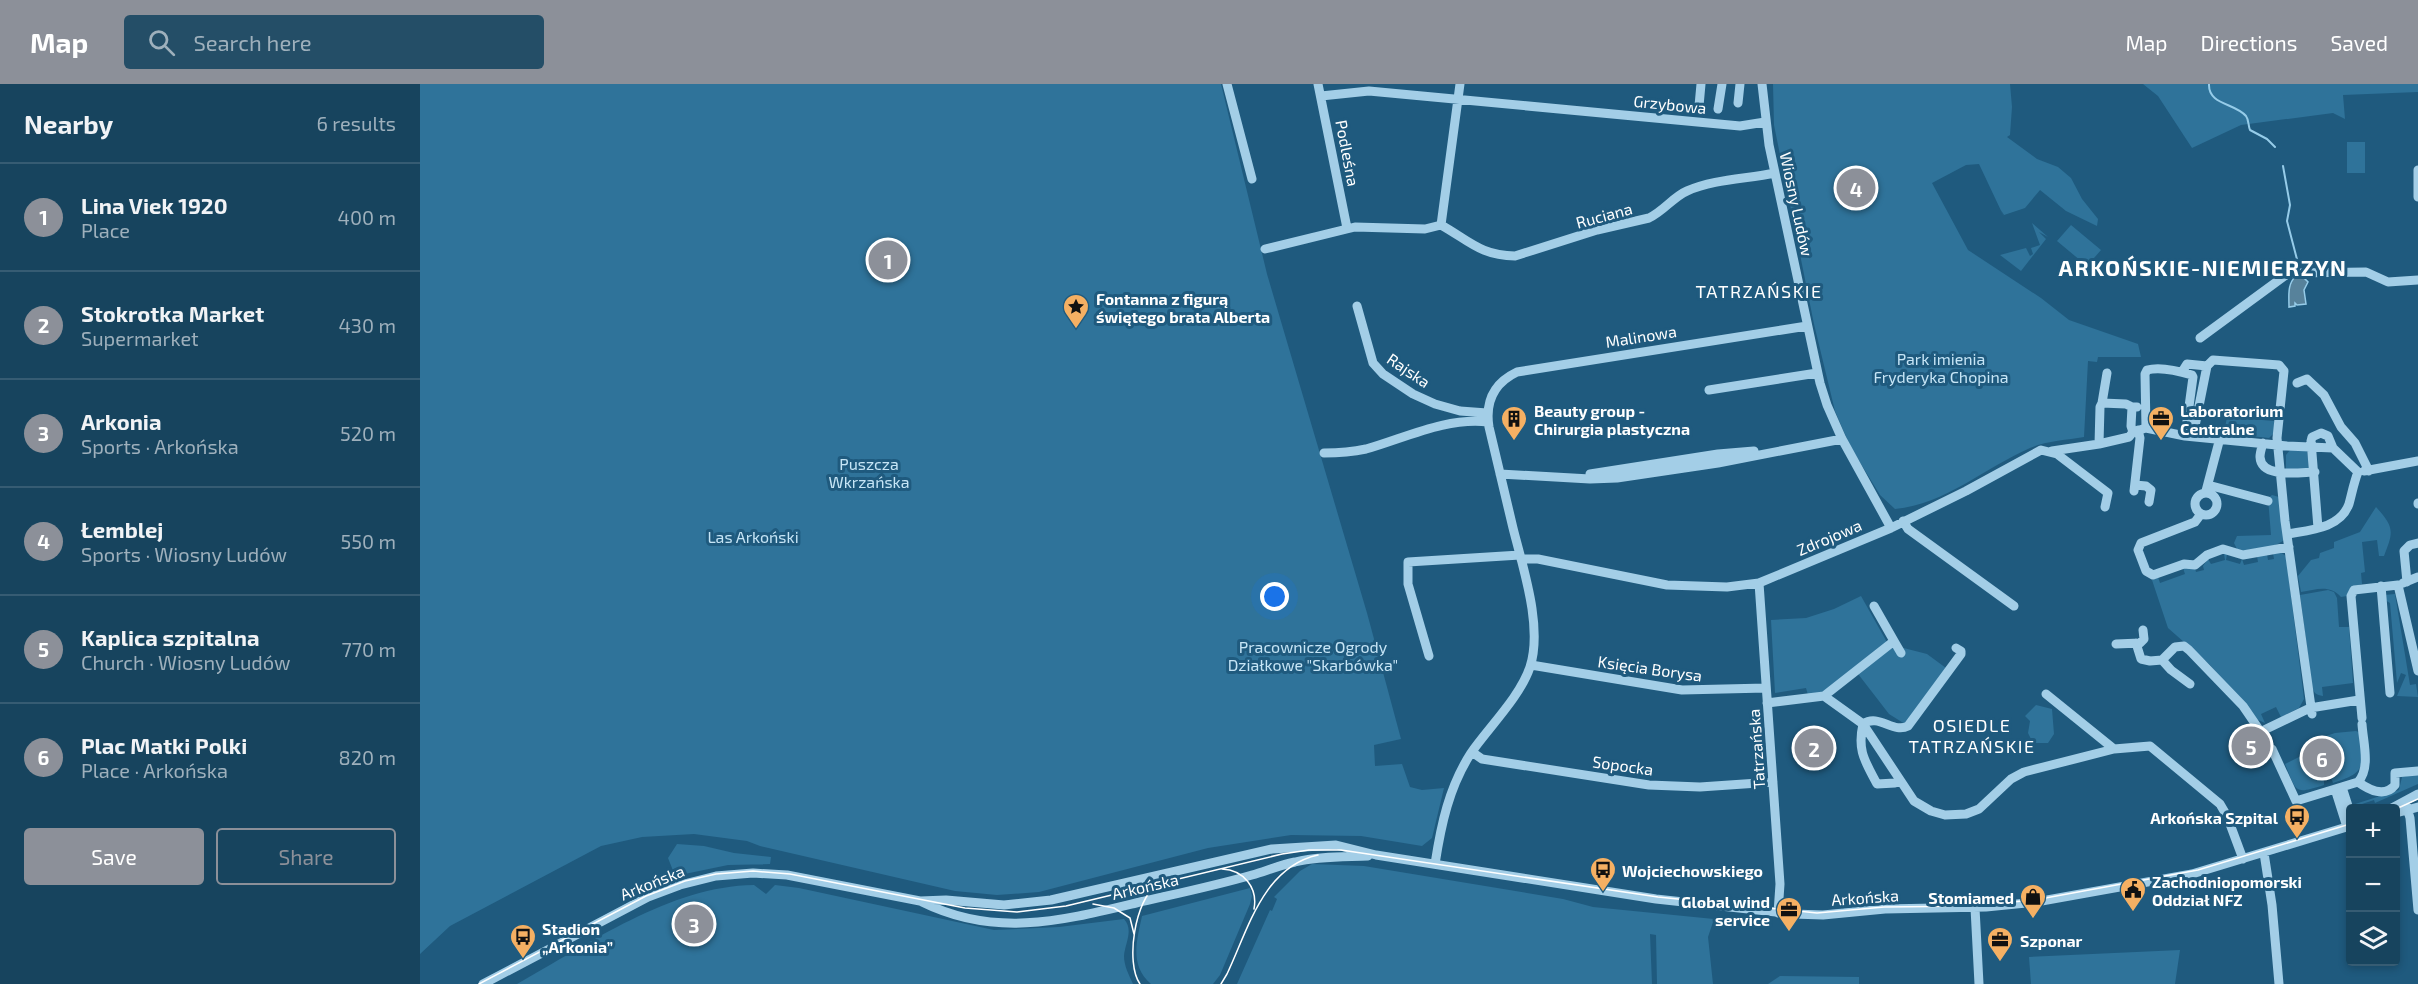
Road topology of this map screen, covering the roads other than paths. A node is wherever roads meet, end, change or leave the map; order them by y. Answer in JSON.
{"nodes":[{"id":1,"x":1227,"y":84,"type":"edge"},
{"id":2,"x":1318,"y":84,"type":"edge"},
{"id":3,"x":1460,"y":84,"type":"edge"},
{"id":4,"x":1701,"y":84,"type":"edge"},
{"id":5,"x":1722,"y":84,"type":"edge"},
{"id":6,"x":1740,"y":84,"type":"edge"},
{"id":7,"x":1762,"y":84,"type":"edge"},
{"id":8,"x":1321,"y":96,"type":"junction"},
{"id":9,"x":1458,"y":99,"type":"junction"},
{"id":10,"x":1738,"y":103,"type":"dead end"},
{"id":11,"x":1699,"y":106,"type":"dead end"},
{"id":12,"x":1718,"y":109,"type":"dead end"},
{"id":13,"x":1765,"y":122,"type":"junction"},
{"id":14,"x":2418,"y":170,"type":"edge"},
{"id":15,"x":1775,"y":173,"type":"junction"},
{"id":16,"x":1252,"y":179,"type":"dead end"},
{"id":17,"x":2418,"y":197,"type":"edge"},
{"id":18,"x":1440,"y":225,"type":"junction"},
{"id":19,"x":1347,"y":228,"type":"junction"},
{"id":20,"x":1265,"y":249,"type":"dead end"},
{"id":21,"x":2418,"y":280,"type":"edge"},
{"id":22,"x":1357,"y":306,"type":"dead end"},
{"id":23,"x":1807,"y":326,"type":"junction"},
{"id":24,"x":2200,"y":338,"type":"dead end"},
{"id":25,"x":2207,"y":366,"type":"junction"},
{"id":26,"x":2182,"y":372,"type":"junction"},
{"id":27,"x":1817,"y":373,"type":"junction"},
{"id":28,"x":2107,"y":373,"type":"dead end"},
{"id":29,"x":2297,"y":383,"type":"dead end"},
{"id":30,"x":1709,"y":390,"type":"dead end"},
{"id":31,"x":2103,"y":403,"type":"junction"},
{"id":32,"x":2132,"y":406,"type":"junction"},
{"id":33,"x":2145,"y":408,"type":"junction"},
{"id":34,"x":1488,"y":418,"type":"junction"},
{"id":35,"x":2139,"y":430,"type":"junction"},
{"id":36,"x":2189,"y":436,"type":"junction"},
{"id":37,"x":2220,"y":438,"type":"junction"},
{"id":38,"x":1842,"y":439,"type":"junction"},
{"id":39,"x":2263,"y":443,"type":"junction"},
{"id":40,"x":2099,"y":444,"type":"junction"},
{"id":41,"x":2279,"y":445,"type":"junction"},
{"id":42,"x":2311,"y":446,"type":"junction"},
{"id":43,"x":2052,"y":451,"type":"junction"},
{"id":44,"x":1324,"y":453,"type":"dead end"},
{"id":45,"x":2418,"y":460,"type":"edge"},
{"id":46,"x":2369,"y":471,"type":"junction"},
{"id":47,"x":2315,"y":472,"type":"junction"},
{"id":48,"x":2358,"y":472,"type":"junction"},
{"id":49,"x":2281,"y":473,"type":"junction"},
{"id":50,"x":1500,"y":474,"type":"junction"},
{"id":51,"x":2207,"y":489,"type":"junction"},
{"id":52,"x":2268,"y":501,"type":"dead end"},
{"id":53,"x":2149,"y":502,"type":"dead end"},
{"id":54,"x":2106,"y":507,"type":"dead end"},
{"id":55,"x":2200,"y":514,"type":"junction"},
{"id":56,"x":1902,"y":521,"type":"junction"},
{"id":57,"x":1891,"y":528,"type":"junction"},
{"id":58,"x":2318,"y":528,"type":"junction"},
{"id":59,"x":2287,"y":534,"type":"junction"},
{"id":60,"x":2418,"y":543,"type":"edge"},
{"id":61,"x":2289,"y":546,"type":"junction"},
{"id":62,"x":1520,"y":557,"type":"junction"},
{"id":63,"x":2418,"y":577,"type":"edge"},
{"id":64,"x":1759,"y":583,"type":"junction"},
{"id":65,"x":2403,"y":583,"type":"junction"},
{"id":66,"x":2381,"y":586,"type":"junction"},
{"id":67,"x":1874,"y":606,"type":"dead end"},
{"id":68,"x":2014,"y":606,"type":"dead end"},
{"id":69,"x":2144,"y":630,"type":"dead end"},
{"id":70,"x":1894,"y":641,"type":"junction"},
{"id":71,"x":2136,"y":643,"type":"junction"},
{"id":72,"x":2115,"y":644,"type":"dead end"},
{"id":73,"x":1956,"y":648,"type":"dead end"},
{"id":74,"x":1901,"y":653,"type":"dead end"},
{"id":75,"x":1428,"y":656,"type":"dead end"},
{"id":76,"x":2162,"y":660,"type":"junction"},
{"id":77,"x":1531,"y":665,"type":"junction"},
{"id":78,"x":2418,"y":671,"type":"edge"},
{"id":79,"x":2190,"y":684,"type":"dead end"},
{"id":80,"x":1766,"y":688,"type":"junction"},
{"id":81,"x":2390,"y":693,"type":"dead end"},
{"id":82,"x":2046,"y":694,"type":"dead end"},
{"id":83,"x":1824,"y":696,"type":"junction"},
{"id":84,"x":2359,"y":700,"type":"junction"},
{"id":85,"x":1767,"y":703,"type":"junction"},
{"id":86,"x":2311,"y":711,"type":"junction"},
{"id":87,"x":1863,"y":724,"type":"junction"},
{"id":88,"x":2262,"y":731,"type":"junction"},
{"id":89,"x":2114,"y":749,"type":"junction"},
{"id":90,"x":1472,"y":752,"type":"junction"},
{"id":91,"x":2418,"y":771,"type":"edge"},
{"id":92,"x":1899,"y":781,"type":"junction"},
{"id":93,"x":1773,"y":782,"type":"junction"},
{"id":94,"x":2358,"y":782,"type":"junction"},
{"id":95,"x":2338,"y":788,"type":"junction"},
{"id":96,"x":2418,"y":794,"type":"edge"},
{"id":97,"x":2346,"y":804,"type":"edge"},
{"id":98,"x":2411,"y":806,"type":"edge"},
{"id":99,"x":2346,"y":816,"type":"edge"},
{"id":100,"x":2346,"y":827,"type":"edge"},
{"id":101,"x":2264,"y":853,"type":"junction"},
{"id":102,"x":1376,"y":855,"type":"junction"},
{"id":103,"x":2243,"y":860,"type":"junction"},
{"id":104,"x":1435,"y":864,"type":"junction"},
{"id":105,"x":920,"y":901,"type":"junction"},
{"id":106,"x":1975,"y":908,"type":"junction"},
{"id":107,"x":2418,"y":910,"type":"edge"},
{"id":108,"x":1778,"y":913,"type":"junction"},
{"id":109,"x":483,"y":984,"type":"edge"},
{"id":110,"x":1979,"y":984,"type":"edge"},
{"id":111,"x":2279,"y":984,"type":"edge"}],
"edges":[{"from":1,"to":16,"type":"street"},
{"from":2,"to":8,"type":"street","name":"Podleśna"},
{"from":3,"to":9,"type":"street"},
{"from":4,"to":11,"type":"street"},
{"from":5,"to":12,"type":"street"},
{"from":6,"to":10,"type":"street"},
{"from":7,"to":13,"type":"street","name":"Wiosny Ludów"},
{"from":8,"to":9,"type":"street","name":"Grzybowa"},
{"from":8,"to":19,"type":"street","name":"Podleśna"},
{"from":9,"to":13,"type":"street","name":"Grzybowa"},
{"from":9,"to":18,"type":"street"},
{"from":13,"to":15,"type":"street","name":"Wiosny Ludów"},
{"from":14,"to":17,"type":"street"},
{"from":15,"to":18,"type":"street","name":"Ruciana"},
{"from":15,"to":23,"type":"street","name":"Wiosny Ludów"},
{"from":18,"to":19,"type":"street"},
{"from":19,"to":20,"type":"street"},
{"from":21,"to":24,"type":"street"},
{"from":22,"to":34,"type":"street","name":"Rajska"},
{"from":23,"to":27,"type":"street","name":"Wiosny Ludów"},
{"from":23,"to":34,"type":"street","name":"Malinowa"},
{"from":25,"to":26,"type":"street"},
{"from":25,"to":36,"type":"street"},
{"from":25,"to":41,"type":"street"},
{"from":26,"to":33,"type":"street"},
{"from":26,"to":36,"type":"street"},
{"from":27,"to":30,"type":"street"},
{"from":27,"to":38,"type":"street","name":"Wiosny Ludów"},
{"from":28,"to":31,"type":"street"},
{"from":29,"to":46,"type":"street"},
{"from":31,"to":32,"type":"street"},
{"from":31,"to":40,"type":"street"},
{"from":32,"to":33,"type":"street"},
{"from":32,"to":35,"type":"street"},
{"from":33,"to":35,"type":"street"},
{"from":34,"to":44,"type":"street"},
{"from":34,"to":50,"type":"street"},
{"from":35,"to":36,"type":"street"},
{"from":35,"to":40,"type":"street","name":"Zdrojowa"},
{"from":35,"to":53,"type":"street"},
{"from":36,"to":37,"type":"street"},
{"from":37,"to":39,"type":"street"},
{"from":37,"to":51,"type":"street"},
{"from":38,"to":50,"type":"street"},
{"from":38,"to":57,"type":"street","name":"Wiosny Ludów"},
{"from":39,"to":41,"type":"street"},
{"from":39,"to":49,"type":"street"},
{"from":40,"to":43,"type":"street","name":"Zdrojowa"},
{"from":41,"to":42,"type":"street"},
{"from":41,"to":49,"type":"street"},
{"from":42,"to":47,"type":"street"},
{"from":42,"to":48,"type":"street"},
{"from":43,"to":54,"type":"street"},
{"from":43,"to":56,"type":"street","name":"Zdrojowa"},
{"from":45,"to":46,"type":"street"},
{"from":46,"to":48,"type":"street"},
{"from":47,"to":49,"type":"street"},
{"from":47,"to":58,"type":"street"},
{"from":48,"to":58,"type":"street"},
{"from":49,"to":59,"type":"street"},
{"from":50,"to":62,"type":"street"},
{"from":51,"to":52,"type":"street"},
{"from":51,"to":55,"type":"street"},
{"from":51,"to":55,"type":"street"},
{"from":55,"to":61,"type":"street"},
{"from":56,"to":57,"type":"street","name":"Zdrojowa"},
{"from":56,"to":68,"type":"street"},
{"from":57,"to":64,"type":"street","name":"Zdrojowa"},
{"from":58,"to":59,"type":"street"},
{"from":59,"to":61,"type":"street"},
{"from":60,"to":65,"type":"street"},
{"from":61,"to":86,"type":"street"},
{"from":62,"to":64,"type":"street","name":"Zdrojowa"},
{"from":62,"to":75,"type":"street","name":"Zdrojowa"},
{"from":62,"to":77,"type":"street"},
{"from":63,"to":65,"type":"street"},
{"from":64,"to":80,"type":"street","name":"Tatrzańska"},
{"from":65,"to":66,"type":"street"},
{"from":65,"to":78,"type":"street"},
{"from":66,"to":81,"type":"street"},
{"from":66,"to":84,"type":"street"},
{"from":67,"to":70,"type":"street"},
{"from":69,"to":71,"type":"street"},
{"from":70,"to":74,"type":"street"},
{"from":70,"to":83,"type":"street"},
{"from":71,"to":72,"type":"street"},
{"from":71,"to":76,"type":"street"},
{"from":73,"to":87,"type":"street"},
{"from":76,"to":79,"type":"street"},
{"from":76,"to":88,"type":"street"},
{"from":77,"to":80,"type":"street","name":"Księcia Borysa"},
{"from":77,"to":90,"type":"street"},
{"from":80,"to":85,"type":"street","name":"Tatrzańska"},
{"from":82,"to":89,"type":"street"},
{"from":83,"to":85,"type":"street"},
{"from":83,"to":87,"type":"street"},
{"from":84,"to":86,"type":"street"},
{"from":84,"to":94,"type":"street"},
{"from":85,"to":93,"type":"street","name":"Tatrzańska"},
{"from":86,"to":88,"type":"street"},
{"from":87,"to":92,"type":"street"},
{"from":87,"to":92,"type":"street"},
{"from":88,"to":95,"type":"street"},
{"from":89,"to":92,"type":"street"},
{"from":89,"to":103,"type":"street"},
{"from":90,"to":93,"type":"street","name":"Sopocka"},
{"from":90,"to":104,"type":"street"},
{"from":91,"to":94,"type":"street"},
{"from":93,"to":108,"type":"street","name":"Tatrzańska"},
{"from":94,"to":95,"type":"street"},
{"from":95,"to":97,"type":"street"},
{"from":95,"to":99,"type":"street"},
{"from":96,"to":98,"type":"street"},
{"from":98,"to":107,"type":"street"},
{"from":100,"to":101,"type":"street","name":"Arkońska"},
{"from":101,"to":103,"type":"street","name":"Arkońska"},
{"from":101,"to":111,"type":"street"},
{"from":102,"to":104,"type":"street","name":"Arkońska"},
{"from":102,"to":105,"type":"street","name":"Arkońska"},
{"from":102,"to":105,"type":"street","name":"Arkońska"},
{"from":103,"to":106,"type":"street","name":"Arkońska"},
{"from":104,"to":108,"type":"street","name":"Arkońska"},
{"from":105,"to":109,"type":"street","name":"Arkońska"},
{"from":106,"to":108,"type":"street","name":"Arkońska"},
{"from":106,"to":110,"type":"street"}]}
